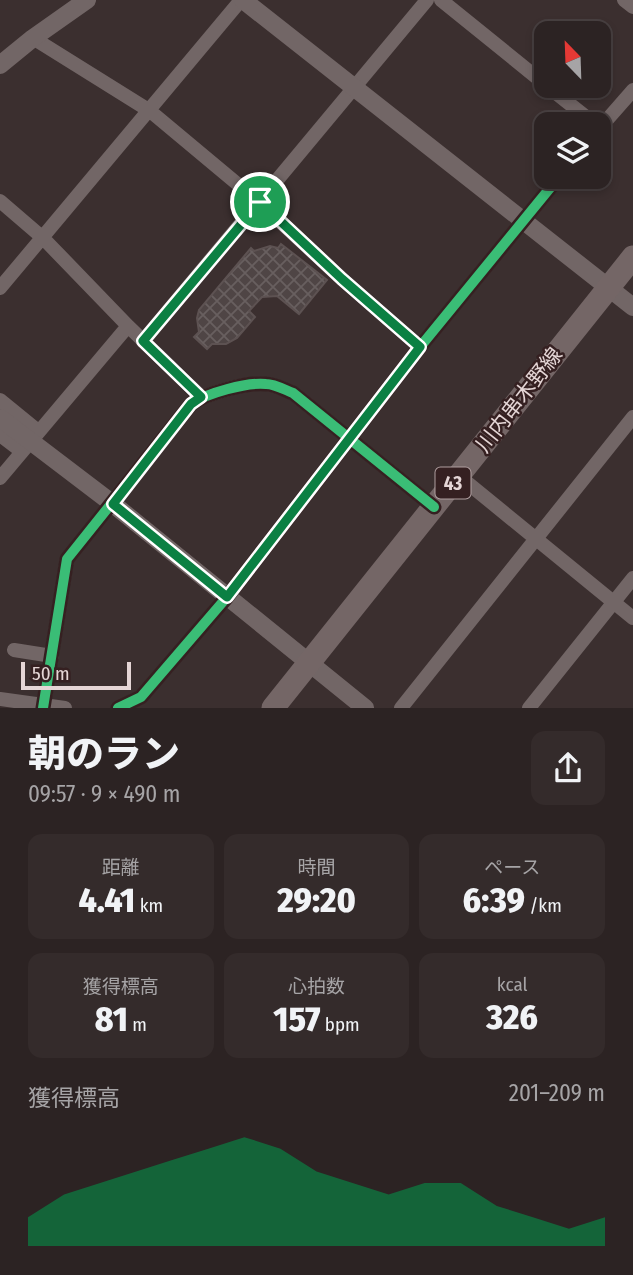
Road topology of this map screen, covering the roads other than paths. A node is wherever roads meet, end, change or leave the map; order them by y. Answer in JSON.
{"nodes":[{"id":1,"x":87,"y":0,"type":"edge"},
{"id":2,"x":242,"y":0,"type":"edge"},
{"id":3,"x":427,"y":0,"type":"edge"},
{"id":4,"x":441,"y":0,"type":"edge"},
{"id":5,"x":624,"y":0,"type":"edge"},
{"id":6,"x":633,"y":7,"type":"edge"},
{"id":7,"x":33,"y":38,"type":"junction"},
{"id":8,"x":0,"y":65,"type":"edge"},
{"id":9,"x":534,"y":75,"type":"edge"},
{"id":10,"x":354,"y":88,"type":"junction"},
{"id":11,"x":633,"y":90,"type":"edge"},
{"id":12,"x":562,"y":98,"type":"edge"},
{"id":13,"x":150,"y":111,"type":"junction"},
{"id":14,"x":579,"y":112,"type":"edge"},
{"id":15,"x":611,"y":114,"type":"edge"},
{"id":16,"x":549,"y":189,"type":"edge"},
{"id":17,"x":0,"y":201,"type":"edge"},
{"id":18,"x":260,"y":202,"type":"junction"},
{"id":19,"x":522,"y":221,"type":"junction"},
{"id":20,"x":43,"y":238,"type":"junction"},
{"id":21,"x":633,"y":257,"type":"edge"},
{"id":22,"x":0,"y":288,"type":"edge"},
{"id":23,"x":608,"y":288,"type":"junction"},
{"id":24,"x":633,"y":307,"type":"edge"},
{"id":25,"x":128,"y":326,"type":"junction"},
{"id":26,"x":143,"y":341,"type":"junction"},
{"id":27,"x":420,"y":347,"type":"junction"},
{"id":28,"x":201,"y":397,"type":"junction"},
{"id":29,"x":0,"y":400,"type":"edge"},
{"id":30,"x":633,"y":417,"type":"edge"},
{"id":31,"x":0,"y":418,"type":"edge"},
{"id":32,"x":0,"y":435,"type":"edge"},
{"id":33,"x":348,"y":440,"type":"junction"},
{"id":34,"x":30,"y":441,"type":"junction"},
{"id":35,"x":458,"y":476,"type":"junction"},
{"id":36,"x":0,"y":478,"type":"edge"},
{"id":37,"x":113,"y":504,"type":"junction"},
{"id":38,"x":434,"y":507,"type":"junction"},
{"id":39,"x":535,"y":538,"type":"junction"},
{"id":40,"x":633,"y":578,"type":"edge"},
{"id":41,"x":227,"y":597,"type":"junction"},
{"id":42,"x":613,"y":602,"type":"junction"},
{"id":43,"x":633,"y":618,"type":"edge"},
{"id":44,"x":14,"y":650,"type":"dead end"},
{"id":45,"x":52,"y":656,"type":"junction"},
{"id":46,"x":309,"y":661,"type":"junction"},
{"id":47,"x":0,"y":699,"type":"edge"},
{"id":48,"x":43,"y":707,"type":"edge"},
{"id":49,"x":65,"y":708,"type":"edge"},
{"id":50,"x":118,"y":708,"type":"edge"},
{"id":51,"x":274,"y":708,"type":"edge"},
{"id":52,"x":365,"y":708,"type":"edge"},
{"id":53,"x":401,"y":708,"type":"edge"},
{"id":54,"x":529,"y":708,"type":"edge"}],
"edges":[{"from":1,"to":7,"type":"street"},
{"from":2,"to":10,"type":"street"},
{"from":2,"to":13,"type":"street"},
{"from":3,"to":10,"type":"street"},
{"from":4,"to":9,"type":"street"},
{"from":5,"to":6,"type":"street"},
{"from":7,"to":8,"type":"street"},
{"from":7,"to":13,"type":"street"},
{"from":10,"to":18,"type":"street"},
{"from":10,"to":19,"type":"street"},
{"from":11,"to":15,"type":"street"},
{"from":12,"to":14,"type":"street"},
{"from":13,"to":18,"type":"street"},
{"from":13,"to":20,"type":"street"},
{"from":16,"to":19,"type":"street"},
{"from":17,"to":20,"type":"street"},
{"from":18,"to":26,"type":"street"},
{"from":18,"to":27,"type":"street"},
{"from":19,"to":23,"type":"street"},
{"from":19,"to":27,"type":"street"},
{"from":20,"to":22,"type":"street"},
{"from":20,"to":25,"type":"street"},
{"from":21,"to":23,"type":"main road","name":"川内串木野線","number":"43"},
{"from":23,"to":24,"type":"street"},
{"from":23,"to":35,"type":"main road","name":"川内串木野線","number":"43"},
{"from":25,"to":26,"type":"street"},
{"from":25,"to":34,"type":"street"},
{"from":26,"to":28,"type":"street"},
{"from":27,"to":33,"type":"street"},
{"from":28,"to":33,"type":"street"},
{"from":28,"to":37,"type":"street"},
{"from":29,"to":34,"type":"street"},
{"from":30,"to":39,"type":"street"},
{"from":31,"to":34,"type":"street"},
{"from":32,"to":34,"type":"street"},
{"from":33,"to":38,"type":"street"},
{"from":33,"to":41,"type":"street"},
{"from":34,"to":36,"type":"street"},
{"from":34,"to":37,"type":"street"},
{"from":35,"to":38,"type":"main road","name":"川内串木野線","number":"43"},
{"from":35,"to":39,"type":"street"},
{"from":37,"to":41,"type":"street"},
{"from":37,"to":45,"type":"street"},
{"from":38,"to":46,"type":"main road","name":"川内串木野線","number":"43"},
{"from":39,"to":42,"type":"street"},
{"from":39,"to":53,"type":"street"},
{"from":40,"to":42,"type":"street"},
{"from":41,"to":46,"type":"street"},
{"from":41,"to":50,"type":"street"},
{"from":42,"to":43,"type":"street"},
{"from":42,"to":54,"type":"street"},
{"from":44,"to":45,"type":"street"},
{"from":45,"to":48,"type":"street"},
{"from":46,"to":51,"type":"main road","name":"川内串木野線","number":"43"},
{"from":46,"to":52,"type":"street"},
{"from":47,"to":48,"type":"street"},
{"from":48,"to":49,"type":"street"}]}
